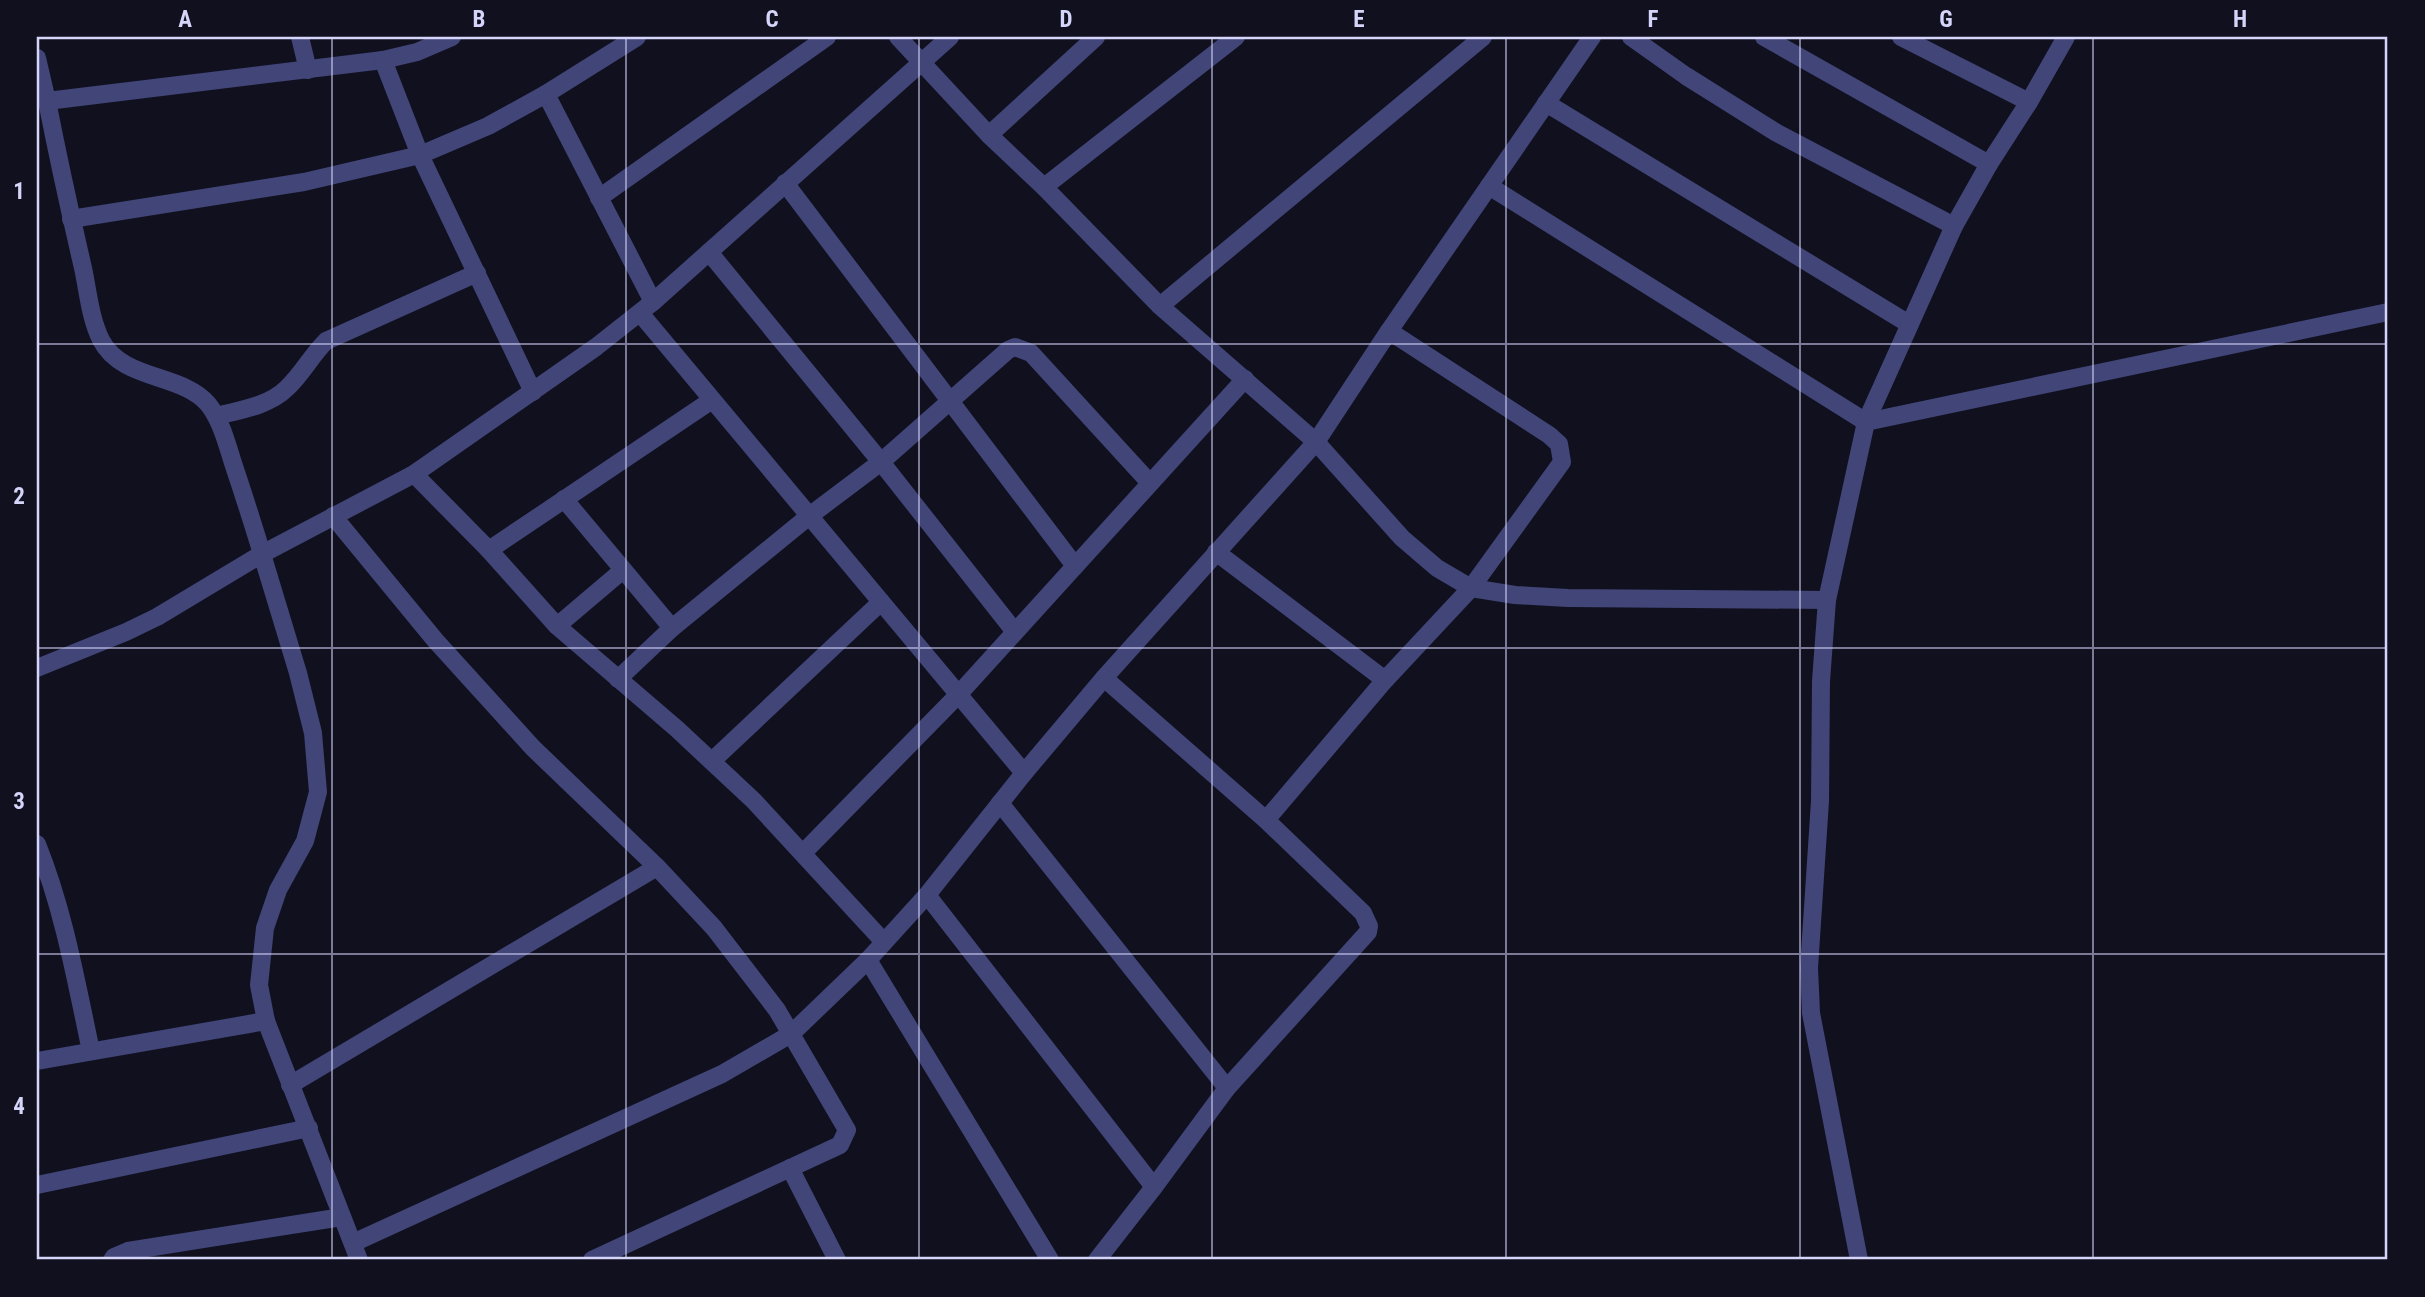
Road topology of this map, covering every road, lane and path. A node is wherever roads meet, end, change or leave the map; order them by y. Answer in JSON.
{"nodes":[{"id":1,"x":300,"y":37,"type":"edge"},
{"id":2,"x":452,"y":37,"type":"edge"},
{"id":3,"x":637,"y":37,"type":"edge"},
{"id":4,"x":827,"y":37,"type":"edge"},
{"id":5,"x":898,"y":37,"type":"edge"},
{"id":6,"x":950,"y":37,"type":"edge"},
{"id":7,"x":1096,"y":37,"type":"edge"},
{"id":8,"x":1236,"y":37,"type":"edge"},
{"id":9,"x":1483,"y":37,"type":"edge"},
{"id":10,"x":1592,"y":37,"type":"edge"},
{"id":11,"x":1630,"y":37,"type":"edge"},
{"id":12,"x":1764,"y":37,"type":"edge"},
{"id":13,"x":1901,"y":37,"type":"edge"},
{"id":14,"x":2066,"y":37,"type":"edge"},
{"id":15,"x":415,"y":44,"type":"edge"},
{"id":16,"x":37,"y":58,"type":"edge"},
{"id":17,"x":383,"y":60,"type":"junction"},
{"id":18,"x":920,"y":63,"type":"junction"},
{"id":19,"x":308,"y":70,"type":"junction"},
{"id":20,"x":546,"y":94,"type":"junction"},
{"id":21,"x":47,"y":101,"type":"junction"},
{"id":22,"x":2029,"y":102,"type":"junction"},
{"id":23,"x":1546,"y":103,"type":"junction"},
{"id":24,"x":989,"y":135,"type":"junction"},
{"id":25,"x":420,"y":155,"type":"junction"},
{"id":26,"x":1989,"y":164,"type":"junction"},
{"id":27,"x":785,"y":183,"type":"junction"},
{"id":28,"x":1489,"y":186,"type":"junction"},
{"id":29,"x":1044,"y":187,"type":"junction"},
{"id":30,"x":599,"y":198,"type":"junction"},
{"id":31,"x":71,"y":219,"type":"junction"},
{"id":32,"x":1954,"y":226,"type":"junction"},
{"id":33,"x":709,"y":252,"type":"junction"},
{"id":34,"x":477,"y":273,"type":"junction"},
{"id":35,"x":1160,"y":306,"type":"junction"},
{"id":36,"x":646,"y":307,"type":"junction"},
{"id":37,"x":2388,"y":312,"type":"edge"},
{"id":38,"x":1909,"y":324,"type":"junction"},
{"id":39,"x":1389,"y":331,"type":"junction"},
{"id":40,"x":1245,"y":379,"type":"junction"},
{"id":41,"x":533,"y":392,"type":"junction"},
{"id":42,"x":712,"y":400,"type":"junction"},
{"id":43,"x":950,"y":401,"type":"junction"},
{"id":44,"x":216,"y":416,"type":"junction"},
{"id":45,"x":1866,"y":422,"type":"junction"},
{"id":46,"x":1316,"y":442,"type":"junction"},
{"id":47,"x":881,"y":461,"type":"junction"},
{"id":48,"x":414,"y":474,"type":"junction"},
{"id":49,"x":1150,"y":483,"type":"junction"},
{"id":50,"x":565,"y":499,"type":"junction"},
{"id":51,"x":333,"y":516,"type":"junction"},
{"id":52,"x":808,"y":517,"type":"junction"},
{"id":53,"x":489,"y":550,"type":"junction"},
{"id":54,"x":1216,"y":552,"type":"junction"},
{"id":55,"x":262,"y":554,"type":"junction"},
{"id":56,"x":1075,"y":566,"type":"junction"},
{"id":57,"x":623,"y":570,"type":"junction"},
{"id":58,"x":1471,"y":588,"type":"junction"},
{"id":59,"x":1827,"y":600,"type":"junction"},
{"id":60,"x":881,"y":602,"type":"junction"},
{"id":61,"x":557,"y":626,"type":"junction"},
{"id":62,"x":672,"y":628,"type":"junction"},
{"id":63,"x":1015,"y":632,"type":"junction"},
{"id":64,"x":37,"y":668,"type":"edge"},
{"id":65,"x":1104,"y":678,"type":"junction"},
{"id":66,"x":618,"y":679,"type":"junction"},
{"id":67,"x":1385,"y":680,"type":"junction"},
{"id":68,"x":958,"y":695,"type":"junction"},
{"id":69,"x":712,"y":761,"type":"junction"},
{"id":70,"x":1024,"y":773,"type":"junction"},
{"id":71,"x":1000,"y":803,"type":"junction"},
{"id":72,"x":1266,"y":820,"type":"junction"},
{"id":73,"x":37,"y":845,"type":"edge"},
{"id":74,"x":803,"y":853,"type":"junction"},
{"id":75,"x":657,"y":867,"type":"junction"},
{"id":76,"x":927,"y":895,"type":"junction"},
{"id":77,"x":884,"y":942,"type":"junction"},
{"id":78,"x":868,"y":960,"type":"junction"},
{"id":79,"x":266,"y":1021,"type":"junction"},
{"id":80,"x":791,"y":1034,"type":"junction"},
{"id":81,"x":91,"y":1051,"type":"junction"},
{"id":82,"x":37,"y":1061,"type":"edge"},
{"id":83,"x":290,"y":1085,"type":"junction"},
{"id":84,"x":1227,"y":1088,"type":"junction"},
{"id":85,"x":309,"y":1128,"type":"junction"},
{"id":86,"x":790,"y":1168,"type":"junction"},
{"id":87,"x":37,"y":1185,"type":"edge"},
{"id":88,"x":1154,"y":1187,"type":"junction"},
{"id":89,"x":342,"y":1217,"type":"junction"},
{"id":90,"x":353,"y":1243,"type":"junction"},
{"id":91,"x":619,"y":1255,"type":"edge"},
{"id":92,"x":113,"y":1260,"type":"edge"},
{"id":93,"x":359,"y":1260,"type":"edge"},
{"id":94,"x":592,"y":1260,"type":"edge"},
{"id":95,"x":837,"y":1260,"type":"edge"},
{"id":96,"x":1051,"y":1260,"type":"edge"},
{"id":97,"x":1097,"y":1260,"type":"edge"},
{"id":98,"x":1859,"y":1260,"type":"edge"}],
"edges":[{"from":1,"to":19,"type":"street"},
{"from":2,"to":15,"type":"street"},
{"from":3,"to":20,"type":"street"},
{"from":4,"to":30,"type":"street"},
{"from":5,"to":18,"type":"street"},
{"from":6,"to":18,"type":"street"},
{"from":7,"to":24,"type":"street"},
{"from":8,"to":29,"type":"street"},
{"from":9,"to":35,"type":"street"},
{"from":10,"to":23,"type":"street"},
{"from":11,"to":32,"type":"street"},
{"from":12,"to":26,"type":"street"},
{"from":13,"to":22,"type":"street"},
{"from":14,"to":22,"type":"street"},
{"from":15,"to":17,"type":"street"},
{"from":16,"to":21,"type":"street"},
{"from":17,"to":19,"type":"street"},
{"from":17,"to":25,"type":"street"},
{"from":18,"to":24,"type":"street"},
{"from":18,"to":27,"type":"street"},
{"from":19,"to":21,"type":"street"},
{"from":20,"to":25,"type":"street"},
{"from":20,"to":30,"type":"street"},
{"from":21,"to":31,"type":"street"},
{"from":22,"to":26,"type":"street"},
{"from":23,"to":28,"type":"street"},
{"from":23,"to":38,"type":"street"},
{"from":24,"to":29,"type":"street"},
{"from":25,"to":31,"type":"street"},
{"from":25,"to":34,"type":"street"},
{"from":26,"to":32,"type":"street"},
{"from":27,"to":33,"type":"street"},
{"from":27,"to":43,"type":"street"},
{"from":28,"to":39,"type":"street"},
{"from":28,"to":45,"type":"street"},
{"from":29,"to":35,"type":"street"},
{"from":30,"to":36,"type":"street"},
{"from":31,"to":44,"type":"street"},
{"from":32,"to":38,"type":"street"},
{"from":33,"to":36,"type":"street"},
{"from":33,"to":47,"type":"street"},
{"from":34,"to":41,"type":"street"},
{"from":34,"to":44,"type":"street"},
{"from":35,"to":40,"type":"street"},
{"from":36,"to":41,"type":"street"},
{"from":36,"to":42,"type":"street"},
{"from":37,"to":45,"type":"street"},
{"from":38,"to":45,"type":"street"},
{"from":39,"to":46,"type":"street"},
{"from":39,"to":58,"type":"street"},
{"from":40,"to":46,"type":"street"},
{"from":40,"to":49,"type":"street"},
{"from":41,"to":48,"type":"street"},
{"from":42,"to":50,"type":"street"},
{"from":42,"to":52,"type":"street"},
{"from":43,"to":47,"type":"street"},
{"from":43,"to":49,"type":"street"},
{"from":43,"to":56,"type":"street"},
{"from":44,"to":55,"type":"street"},
{"from":45,"to":59,"type":"street"},
{"from":46,"to":54,"type":"street"},
{"from":46,"to":58,"type":"street"},
{"from":47,"to":52,"type":"street"},
{"from":47,"to":63,"type":"street"},
{"from":48,"to":51,"type":"street"},
{"from":48,"to":53,"type":"street"},
{"from":49,"to":56,"type":"street"},
{"from":50,"to":53,"type":"street"},
{"from":50,"to":57,"type":"street"},
{"from":51,"to":55,"type":"street"},
{"from":51,"to":75,"type":"street"},
{"from":52,"to":60,"type":"street"},
{"from":52,"to":62,"type":"street"},
{"from":53,"to":61,"type":"street"},
{"from":54,"to":65,"type":"street"},
{"from":54,"to":67,"type":"street"},
{"from":55,"to":64,"type":"street"},
{"from":55,"to":79,"type":"street"},
{"from":56,"to":63,"type":"street"},
{"from":57,"to":61,"type":"street"},
{"from":57,"to":62,"type":"street"},
{"from":58,"to":59,"type":"street"},
{"from":58,"to":67,"type":"street"},
{"from":59,"to":98,"type":"street"},
{"from":60,"to":68,"type":"street"},
{"from":60,"to":69,"type":"street"},
{"from":61,"to":66,"type":"street"},
{"from":62,"to":66,"type":"street"},
{"from":63,"to":68,"type":"street"},
{"from":65,"to":70,"type":"street"},
{"from":65,"to":72,"type":"street"},
{"from":66,"to":69,"type":"street"},
{"from":67,"to":72,"type":"street"},
{"from":68,"to":70,"type":"street"},
{"from":68,"to":74,"type":"street"},
{"from":69,"to":74,"type":"street"},
{"from":70,"to":71,"type":"street"},
{"from":71,"to":76,"type":"street"},
{"from":71,"to":84,"type":"street"},
{"from":72,"to":84,"type":"street"},
{"from":73,"to":81,"type":"street"},
{"from":74,"to":77,"type":"street"},
{"from":75,"to":80,"type":"street"},
{"from":75,"to":83,"type":"street"},
{"from":76,"to":77,"type":"street"},
{"from":76,"to":88,"type":"street"},
{"from":77,"to":78,"type":"street"},
{"from":78,"to":80,"type":"street"},
{"from":78,"to":96,"type":"street"},
{"from":79,"to":81,"type":"street"},
{"from":79,"to":83,"type":"street"},
{"from":80,"to":86,"type":"street"},
{"from":80,"to":90,"type":"street"},
{"from":81,"to":82,"type":"street"},
{"from":83,"to":85,"type":"street"},
{"from":84,"to":88,"type":"street"},
{"from":85,"to":87,"type":"street"},
{"from":85,"to":89,"type":"street"},
{"from":86,"to":91,"type":"street"},
{"from":86,"to":95,"type":"street"},
{"from":88,"to":97,"type":"street"},
{"from":89,"to":90,"type":"street"},
{"from":89,"to":92,"type":"street"},
{"from":90,"to":93,"type":"street"},
{"from":91,"to":94,"type":"street"}]}
